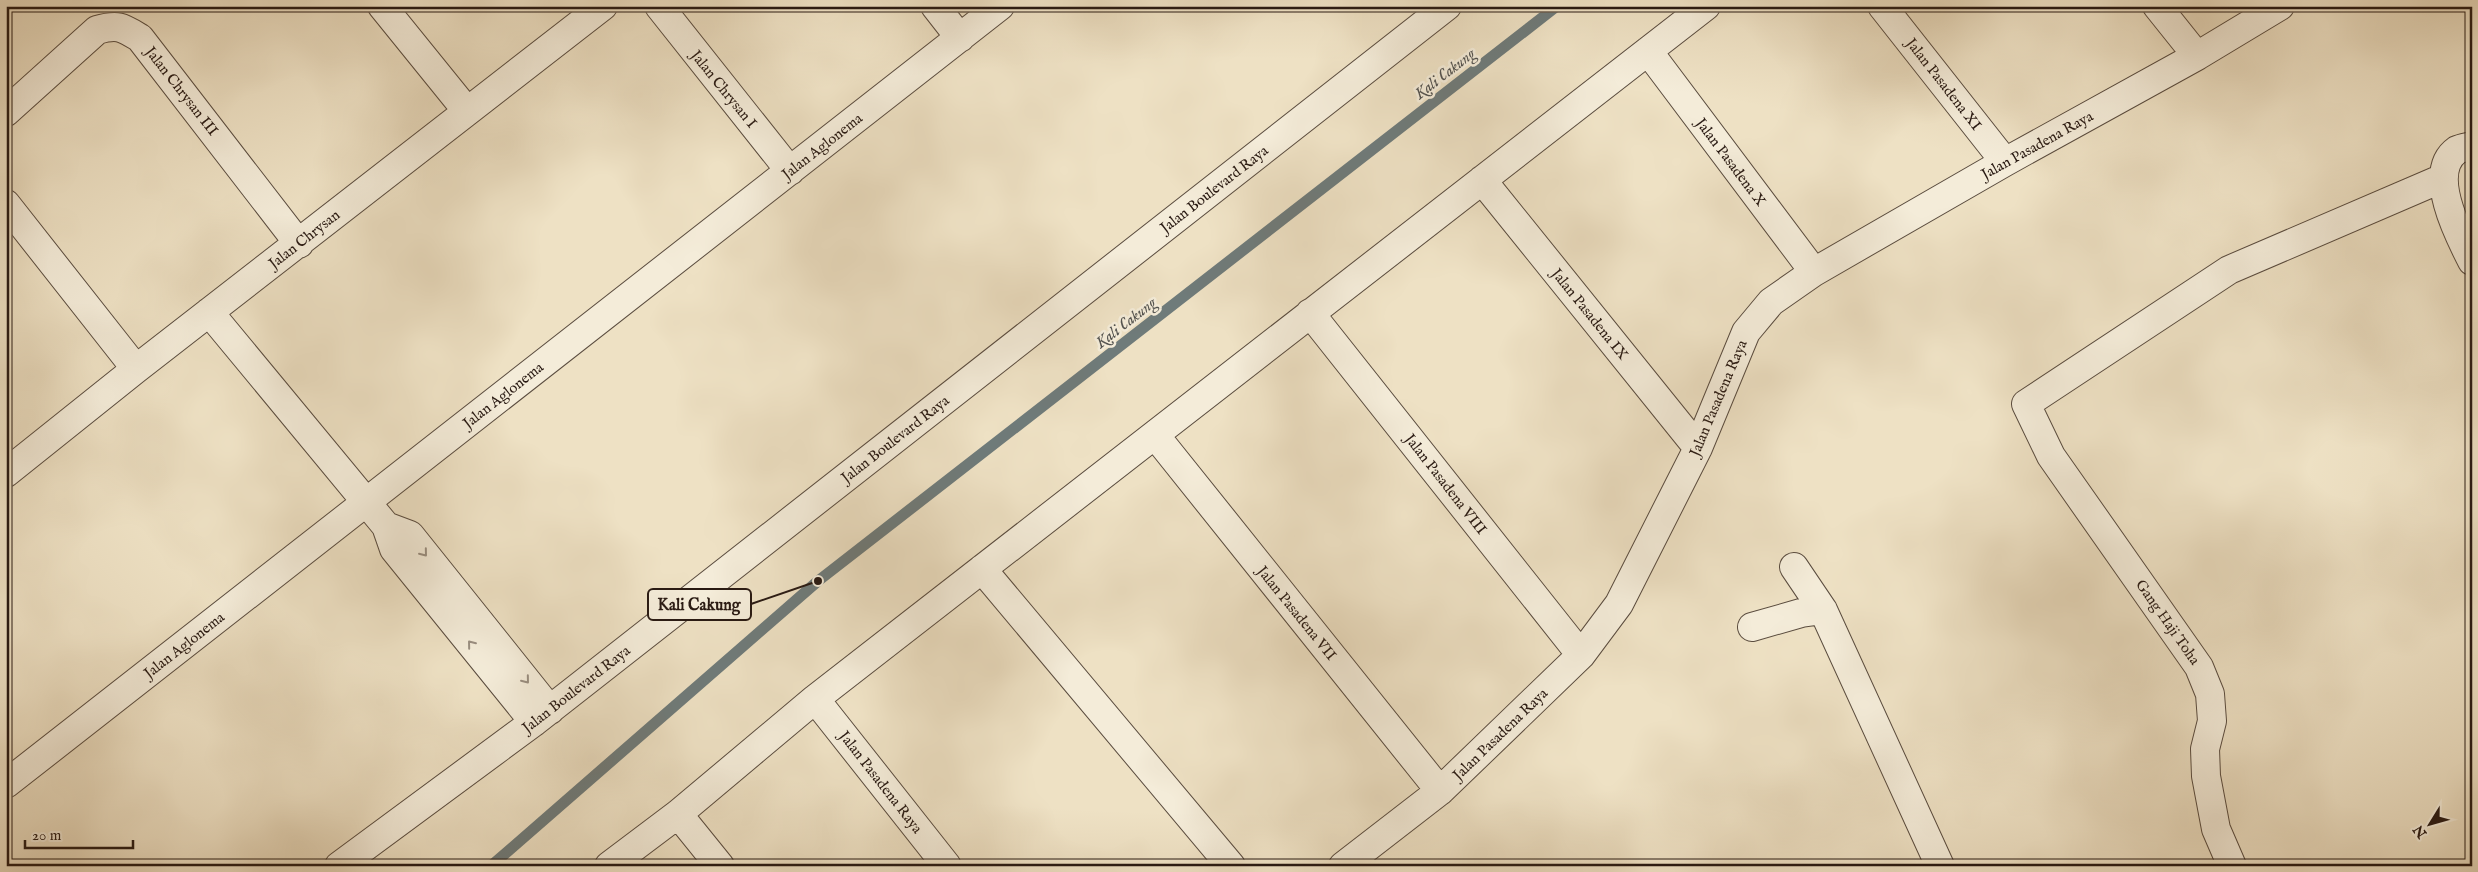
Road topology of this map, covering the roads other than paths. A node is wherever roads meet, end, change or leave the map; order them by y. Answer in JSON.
{"nodes":[{"id":1,"x":382,"y":6,"type":"edge"},
{"id":2,"x":603,"y":6,"type":"edge"},
{"id":3,"x":659,"y":6,"type":"edge"},
{"id":4,"x":935,"y":6,"type":"edge"},
{"id":5,"x":1000,"y":6,"type":"edge"},
{"id":6,"x":1446,"y":6,"type":"edge"},
{"id":7,"x":1706,"y":6,"type":"edge"},
{"id":8,"x":1882,"y":6,"type":"edge"},
{"id":9,"x":2157,"y":6,"type":"edge"},
{"id":10,"x":2280,"y":6,"type":"edge"},
{"id":11,"x":960,"y":38,"type":"junction"},
{"id":12,"x":1648,"y":51,"type":"junction"},
{"id":13,"x":2197,"y":56,"type":"junction"},
{"id":14,"x":467,"y":111,"type":"junction"},
{"id":15,"x":6,"y":112,"type":"edge"},
{"id":16,"x":2472,"y":146,"type":"edge"},
{"id":17,"x":2006,"y":162,"type":"junction"},
{"id":18,"x":790,"y":171,"type":"junction"},
{"id":19,"x":2443,"y":178,"type":"junction"},
{"id":20,"x":1482,"y":180,"type":"junction"},
{"id":21,"x":6,"y":204,"type":"edge"},
{"id":22,"x":299,"y":244,"type":"junction"},
{"id":23,"x":2472,"y":261,"type":"edge"},
{"id":24,"x":1814,"y":272,"type":"junction"},
{"id":25,"x":210,"y":312,"type":"junction"},
{"id":26,"x":1310,"y":313,"type":"junction"},
{"id":27,"x":136,"y":369,"type":"junction"},
{"id":28,"x":1155,"y":435,"type":"junction"},
{"id":29,"x":1698,"y":448,"type":"junction"},
{"id":30,"x":6,"y":473,"type":"edge"},
{"id":31,"x":366,"y":502,"type":"junction"},
{"id":32,"x":1794,"y":566,"type":"dead end"},
{"id":33,"x":982,"y":570,"type":"junction"},
{"id":34,"x":1823,"y":610,"type":"junction"},
{"id":35,"x":1752,"y":627,"type":"dead end"},
{"id":36,"x":1581,"y":655,"type":"junction"},
{"id":37,"x":815,"y":699,"type":"junction"},
{"id":38,"x":542,"y":716,"type":"junction"},
{"id":39,"x":6,"y":784,"type":"edge"},
{"id":40,"x":1440,"y":791,"type":"junction"},
{"id":41,"x":678,"y":814,"type":"junction"},
{"id":42,"x":339,"y":866,"type":"edge"},
{"id":43,"x":609,"y":866,"type":"edge"},
{"id":44,"x":720,"y":866,"type":"edge"},
{"id":45,"x":947,"y":866,"type":"edge"},
{"id":46,"x":1231,"y":866,"type":"edge"},
{"id":47,"x":1343,"y":866,"type":"edge"},
{"id":48,"x":1940,"y":866,"type":"edge"},
{"id":49,"x":2232,"y":866,"type":"edge"}],
"edges":[{"from":1,"to":14,"type":"street"},
{"from":2,"to":14,"type":"street","name":"Jalan Chrysan"},
{"from":3,"to":18,"type":"street","name":"Jalan Chrysan I"},
{"from":4,"to":11,"type":"street"},
{"from":5,"to":11,"type":"street","name":"Jalan Aglonema"},
{"from":6,"to":38,"type":"street","name":"Jalan Boulevard Raya"},
{"from":7,"to":12,"type":"street"},
{"from":8,"to":17,"type":"street","name":"Jalan Pasadena XI"},
{"from":9,"to":13,"type":"street"},
{"from":10,"to":13,"type":"street","name":"Jalan Pasadena Raya"},
{"from":11,"to":18,"type":"street","name":"Jalan Aglonema"},
{"from":12,"to":20,"type":"street"},
{"from":12,"to":24,"type":"street","name":"Jalan Pasadena X"},
{"from":13,"to":17,"type":"street","name":"Jalan Pasadena Raya"},
{"from":14,"to":22,"type":"street","name":"Jalan Chrysan"},
{"from":15,"to":22,"type":"street","name":"Jalan Chrysan III"},
{"from":16,"to":19,"type":"street"},
{"from":17,"to":24,"type":"street","name":"Jalan Pasadena Raya"},
{"from":18,"to":31,"type":"street","name":"Jalan Aglonema"},
{"from":19,"to":23,"type":"street"},
{"from":19,"to":49,"type":"street","name":"Gang Haji Toha"},
{"from":20,"to":26,"type":"street"},
{"from":20,"to":29,"type":"street","name":"Jalan Pasadena IX"},
{"from":21,"to":27,"type":"street"},
{"from":22,"to":25,"type":"street","name":"Jalan Chrysan"},
{"from":24,"to":29,"type":"street","name":"Jalan Pasadena Raya"},
{"from":25,"to":27,"type":"street","name":"Jalan Chrysan"},
{"from":25,"to":31,"type":"street"},
{"from":26,"to":28,"type":"street"},
{"from":26,"to":36,"type":"street","name":"Jalan Pasadena VIII"},
{"from":27,"to":30,"type":"street","name":"Jalan Chrysan"},
{"from":28,"to":33,"type":"street"},
{"from":28,"to":40,"type":"street","name":"Jalan Pasadena VII"},
{"from":29,"to":36,"type":"street","name":"Jalan Pasadena Raya"},
{"from":31,"to":38,"type":"street"},
{"from":31,"to":39,"type":"street","name":"Jalan Aglonema"},
{"from":32,"to":34,"type":"street"},
{"from":33,"to":37,"type":"street"},
{"from":33,"to":46,"type":"street"},
{"from":34,"to":35,"type":"street"},
{"from":34,"to":48,"type":"street"},
{"from":36,"to":40,"type":"street","name":"Jalan Pasadena Raya"},
{"from":37,"to":41,"type":"street"},
{"from":37,"to":45,"type":"street","name":"Jalan Pasadena Raya"},
{"from":38,"to":42,"type":"street","name":"Jalan Boulevard Raya"},
{"from":40,"to":47,"type":"street","name":"Jalan Pasadena Raya"},
{"from":41,"to":43,"type":"street"},
{"from":41,"to":44,"type":"street"}]}
